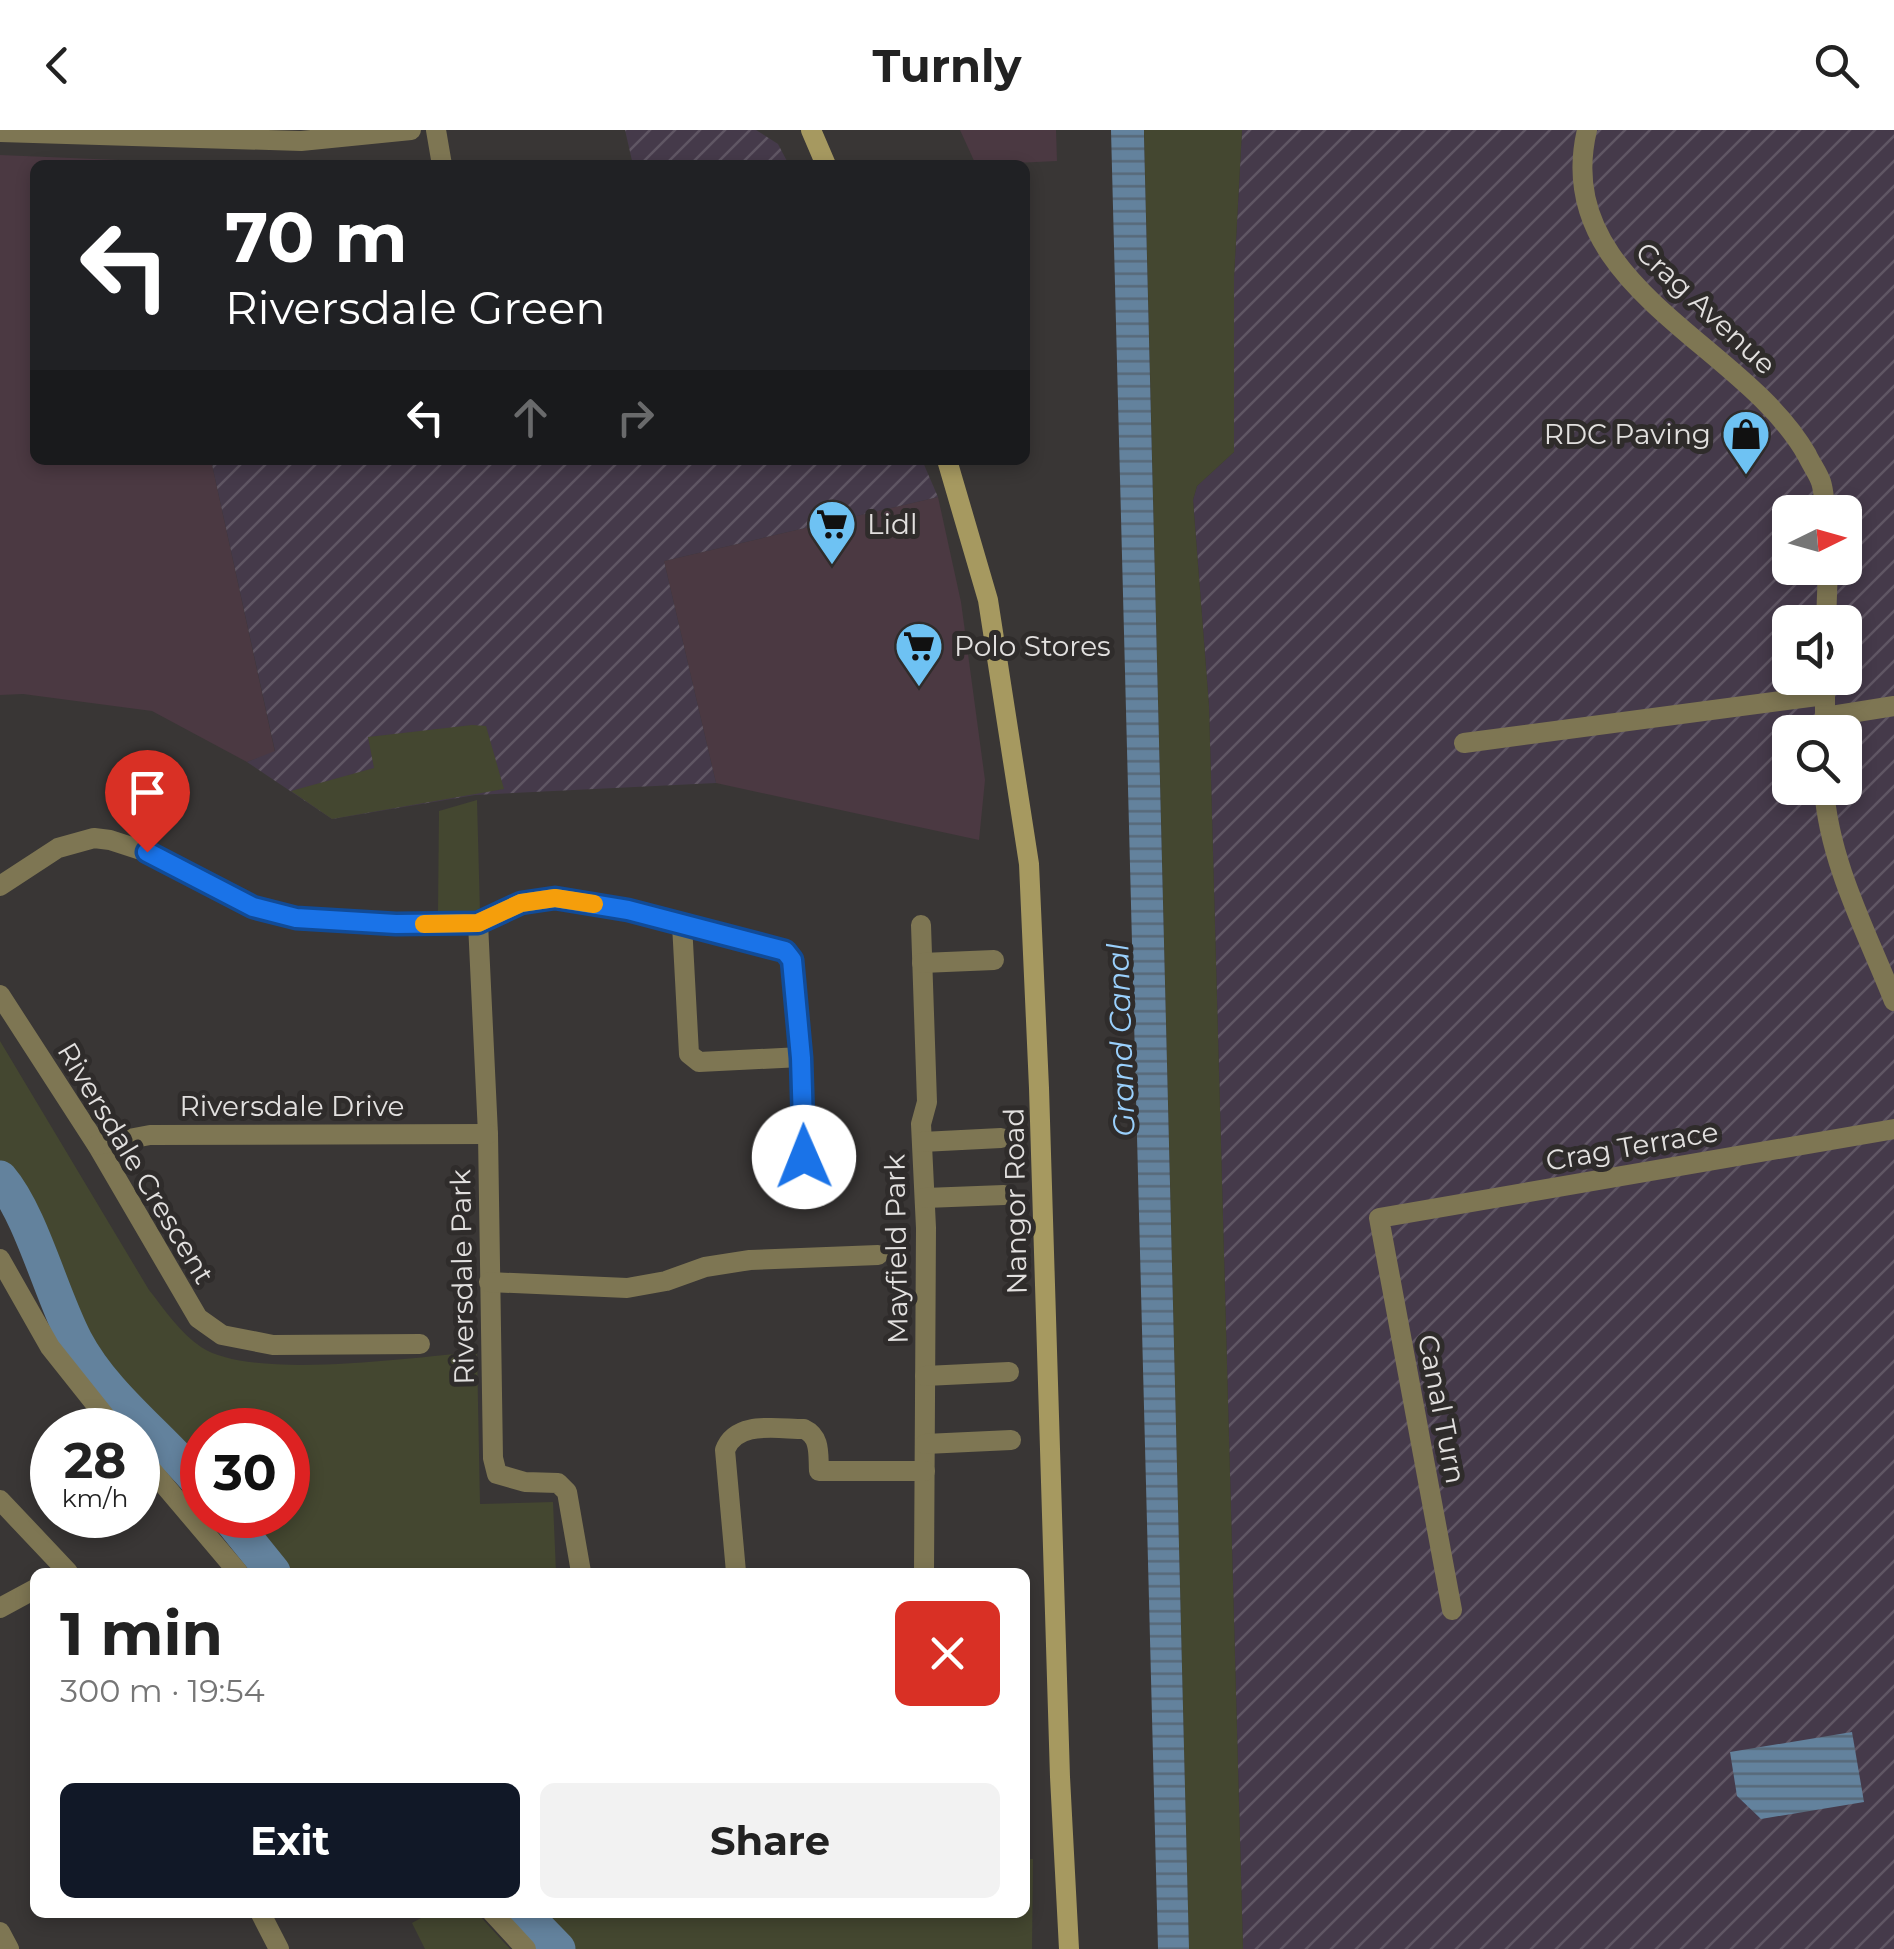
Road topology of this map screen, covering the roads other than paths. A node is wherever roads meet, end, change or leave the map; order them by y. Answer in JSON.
{"nodes":[{"id":1,"x":412,"y":130,"type":"edge"},
{"id":2,"x":436,"y":130,"type":"edge"},
{"id":3,"x":810,"y":130,"type":"edge"},
{"id":4,"x":1587,"y":130,"type":"edge"},
{"id":5,"x":0,"y":132,"type":"edge"},
{"id":6,"x":441,"y":160,"type":"edge"},
{"id":7,"x":824,"y":160,"type":"edge"},
{"id":8,"x":948,"y":465,"type":"edge"},
{"id":9,"x":1823,"y":495,"type":"edge"},
{"id":10,"x":1772,"y":694,"type":"edge"},
{"id":11,"x":1894,"y":706,"type":"edge"},
{"id":12,"x":1861,"y":715,"type":"edge"},
{"id":13,"x":1464,"y":743,"type":"dead end"},
{"id":14,"x":1826,"y":805,"type":"edge"},
{"id":15,"x":0,"y":886,"type":"edge"},
{"id":16,"x":478,"y":923,"type":"junction"},
{"id":17,"x":682,"y":924,"type":"junction"},
{"id":18,"x":921,"y":924,"type":"dead end"},
{"id":19,"x":994,"y":960,"type":"dead end"},
{"id":20,"x":922,"y":963,"type":"junction"},
{"id":21,"x":0,"y":995,"type":"edge"},
{"id":22,"x":1894,"y":1001,"type":"edge"},
{"id":23,"x":801,"y":1058,"type":"junction"},
{"id":24,"x":1894,"y":1128,"type":"edge"},
{"id":25,"x":488,"y":1134,"type":"junction"},
{"id":26,"x":1000,"y":1138,"type":"dead end"},
{"id":27,"x":922,"y":1142,"type":"junction"},
{"id":28,"x":97,"y":1145,"type":"junction"},
{"id":29,"x":804,"y":1157,"type":"dead end"},
{"id":30,"x":1004,"y":1195,"type":"dead end"},
{"id":31,"x":924,"y":1198,"type":"junction"},
{"id":32,"x":1379,"y":1218,"type":"joint"},
{"id":33,"x":878,"y":1255,"type":"dead end"},
{"id":34,"x":0,"y":1259,"type":"edge"},
{"id":35,"x":488,"y":1282,"type":"junction"},
{"id":36,"x":420,"y":1344,"type":"dead end"},
{"id":37,"x":1009,"y":1372,"type":"dead end"},
{"id":38,"x":925,"y":1376,"type":"junction"},
{"id":39,"x":99,"y":1408,"type":"edge"},
{"id":40,"x":1011,"y":1440,"type":"dead end"},
{"id":41,"x":925,"y":1444,"type":"junction"},
{"id":42,"x":925,"y":1472,"type":"junction"},
{"id":43,"x":160,"y":1480,"type":"edge"},
{"id":44,"x":0,"y":1500,"type":"edge"},
{"id":45,"x":60,"y":1568,"type":"edge"},
{"id":46,"x":235,"y":1568,"type":"edge"},
{"id":47,"x":579,"y":1568,"type":"edge"},
{"id":48,"x":736,"y":1568,"type":"edge"},
{"id":49,"x":924,"y":1568,"type":"edge"},
{"id":50,"x":30,"y":1592,"type":"edge"},
{"id":51,"x":0,"y":1608,"type":"edge"},
{"id":52,"x":1452,"y":1610,"type":"dead end"},
{"id":53,"x":263,"y":1918,"type":"edge"},
{"id":54,"x":498,"y":1918,"type":"edge"},
{"id":55,"x":0,"y":1932,"type":"edge"},
{"id":56,"x":9,"y":1949,"type":"edge"},
{"id":57,"x":279,"y":1949,"type":"edge"},
{"id":58,"x":526,"y":1949,"type":"edge"},
{"id":59,"x":1068,"y":1949,"type":"edge"}],
"edges":[{"from":1,"to":5,"type":"street"},
{"from":2,"to":6,"type":"street"},
{"from":3,"to":7,"type":"main road"},
{"from":4,"to":9,"type":"street","name":"Crag Avenue"},
{"from":8,"to":59,"type":"main road","name":"Nangor Road"},
{"from":10,"to":13,"type":"street"},
{"from":11,"to":12,"type":"street"},
{"from":14,"to":22,"type":"street"},
{"from":15,"to":16,"type":"street"},
{"from":16,"to":17,"type":"street"},
{"from":16,"to":25,"type":"street","name":"Riversdale Park"},
{"from":17,"to":23,"type":"street"},
{"from":17,"to":23,"type":"street"},
{"from":18,"to":20,"type":"street","name":"Mayfield Park"},
{"from":19,"to":20,"type":"street"},
{"from":20,"to":27,"type":"street","name":"Mayfield Park"},
{"from":21,"to":28,"type":"street","name":"Riversdale Crescent"},
{"from":23,"to":29,"type":"street"},
{"from":24,"to":32,"type":"street","name":"Crag Terrace"},
{"from":25,"to":28,"type":"street","name":"Riversdale Drive"},
{"from":25,"to":35,"type":"street","name":"Riversdale Park"},
{"from":26,"to":27,"type":"street"},
{"from":27,"to":31,"type":"street","name":"Mayfield Park"},
{"from":28,"to":36,"type":"street","name":"Riversdale Crescent"},
{"from":30,"to":31,"type":"street"},
{"from":31,"to":38,"type":"street","name":"Mayfield Park"},
{"from":32,"to":52,"type":"street","name":"Canal Turn"},
{"from":33,"to":35,"type":"street"},
{"from":34,"to":39,"type":"street"},
{"from":35,"to":47,"type":"street","name":"Riversdale Park"},
{"from":37,"to":38,"type":"street"},
{"from":38,"to":41,"type":"street","name":"Mayfield Park"},
{"from":40,"to":41,"type":"street"},
{"from":41,"to":42,"type":"street","name":"Mayfield Park"},
{"from":42,"to":48,"type":"street"},
{"from":42,"to":49,"type":"street","name":"Mayfield Park"},
{"from":43,"to":46,"type":"street"},
{"from":44,"to":45,"type":"street"},
{"from":50,"to":51,"type":"street"},
{"from":53,"to":57,"type":"street"},
{"from":54,"to":58,"type":"street"},
{"from":55,"to":56,"type":"street"}]}
